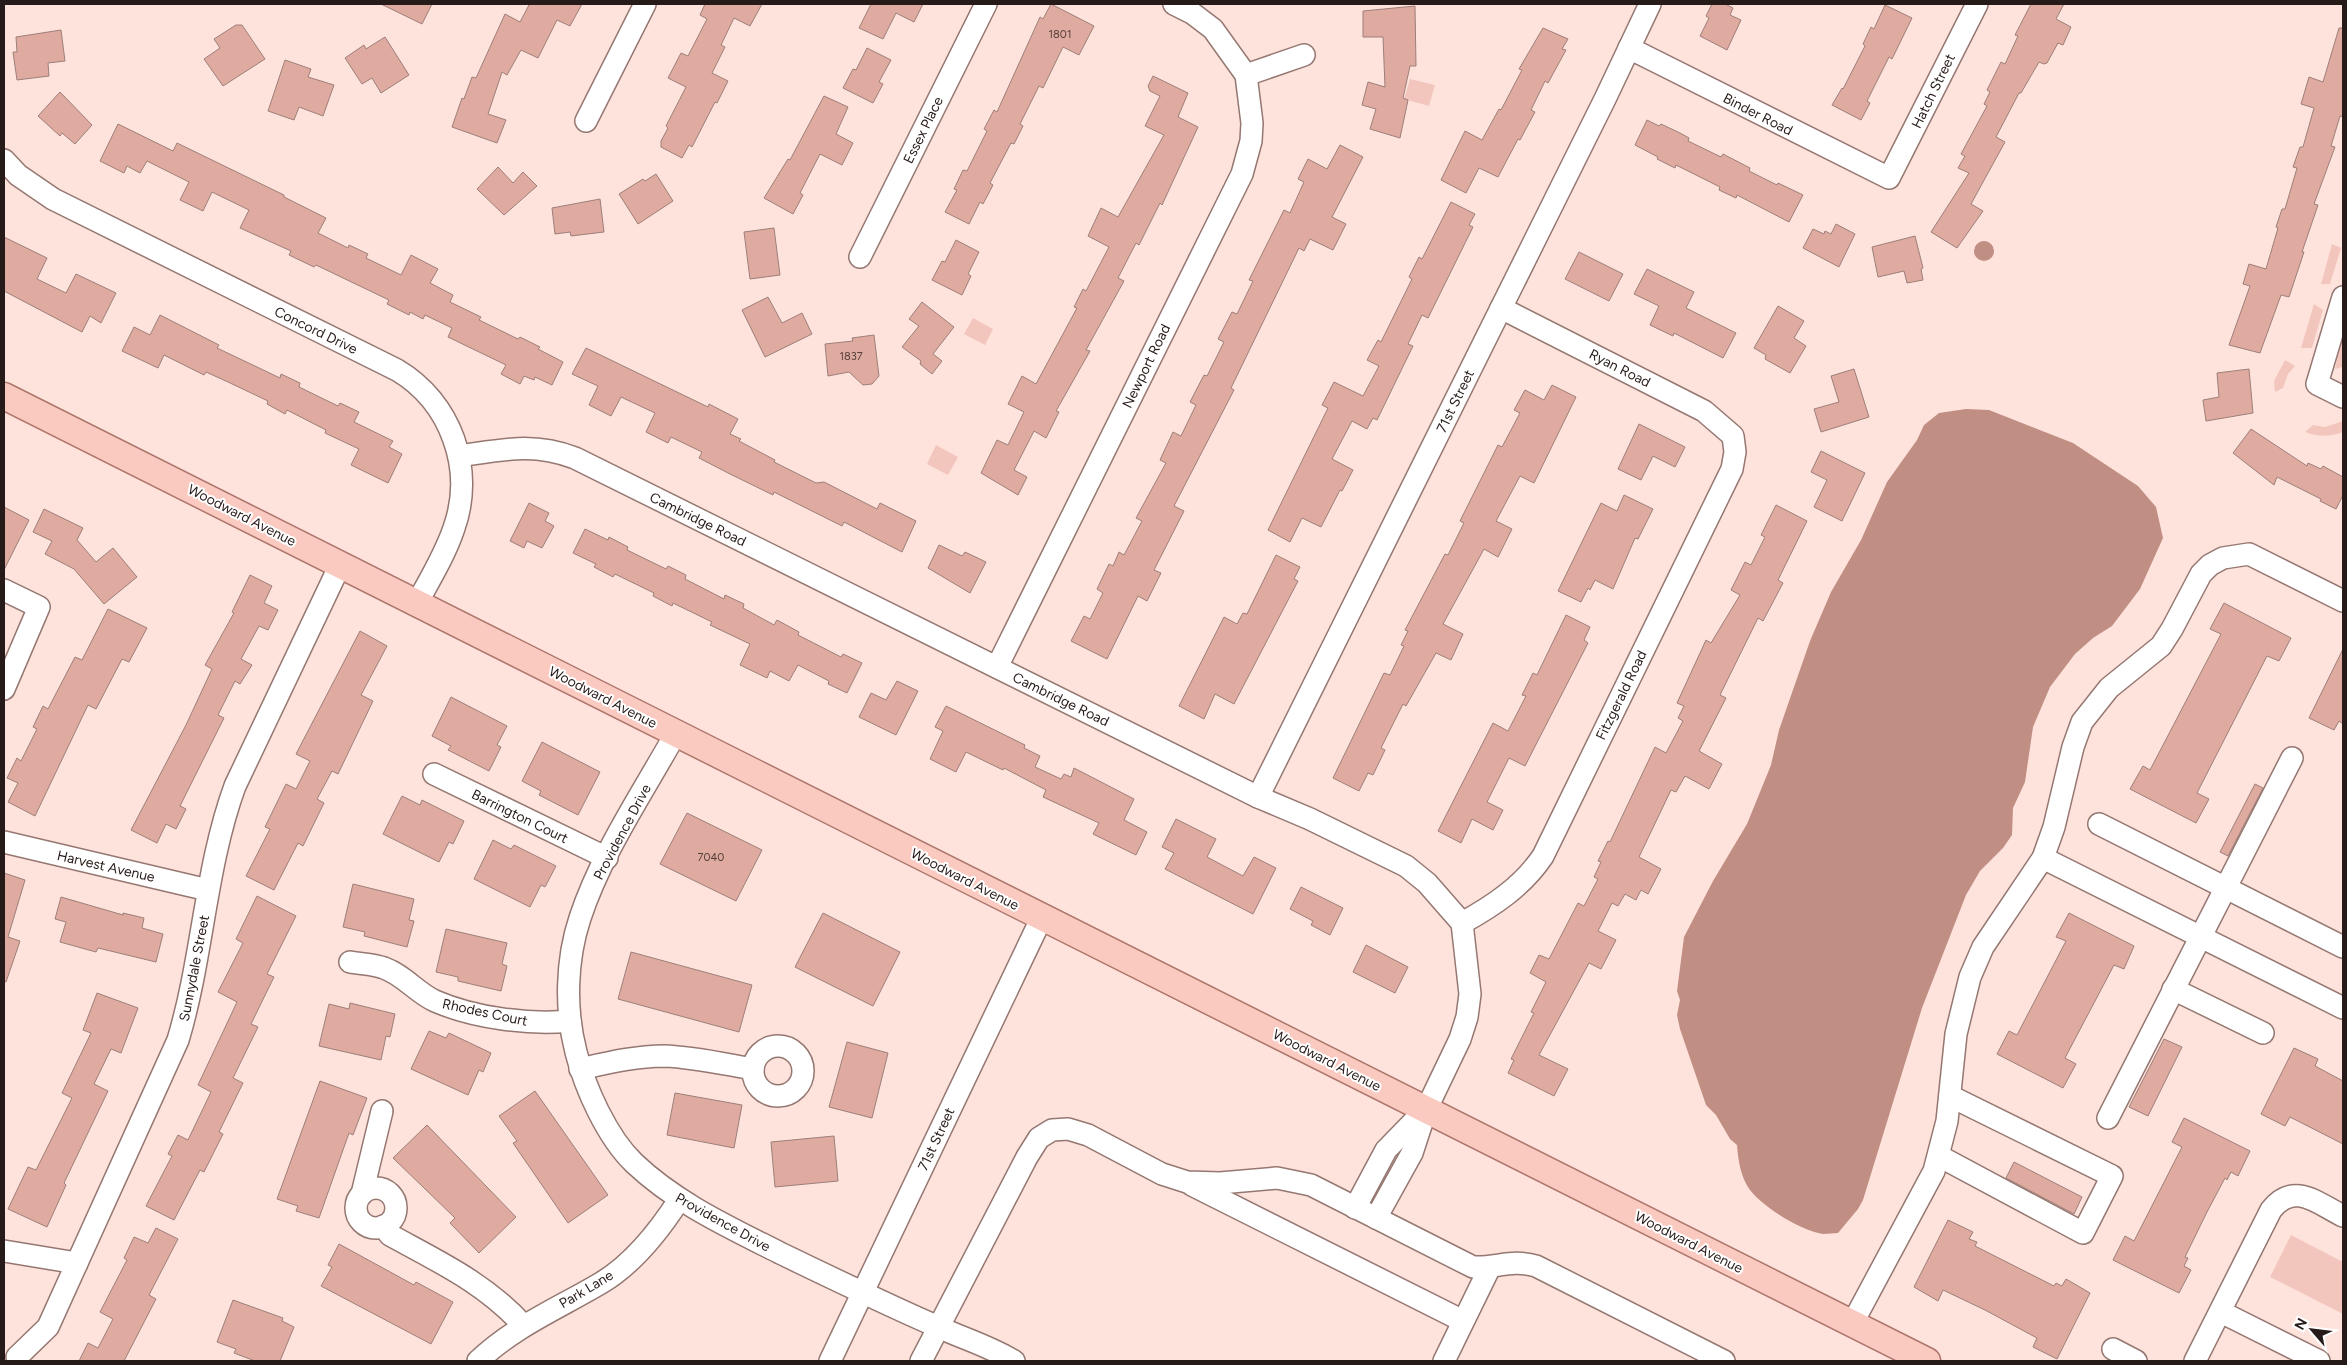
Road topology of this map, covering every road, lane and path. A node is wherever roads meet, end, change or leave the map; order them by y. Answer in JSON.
{"nodes":[{"id":1,"x":644,"y":4,"type":"edge"},
{"id":2,"x":986,"y":4,"type":"edge"},
{"id":3,"x":1174,"y":4,"type":"edge"},
{"id":4,"x":1650,"y":4,"type":"edge"},
{"id":5,"x":1977,"y":4,"type":"edge"},
{"id":6,"x":1629,"y":48,"type":"junction"},
{"id":7,"x":1304,"y":55,"type":"dead end"},
{"id":8,"x":1240,"y":66,"type":"junction"},
{"id":9,"x":586,"y":122,"type":"dead end"},
{"id":10,"x":4,"y":160,"type":"edge"},
{"id":11,"x":1889,"y":178,"type":"joint"},
{"id":12,"x":860,"y":256,"type":"dead end"},
{"id":13,"x":2343,"y":297,"type":"edge"},
{"id":14,"x":1501,"y":308,"type":"junction"},
{"id":15,"x":4,"y":396,"type":"edge"},
{"id":16,"x":2343,"y":397,"type":"edge"},
{"id":17,"x":1733,"y":436,"type":"joint"},
{"id":18,"x":460,"y":456,"type":"junction"},
{"id":19,"x":340,"y":565,"type":"junction"},
{"id":20,"x":4,"y":590,"type":"edge"},
{"id":21,"x":2343,"y":601,"type":"edge"},
{"id":22,"x":417,"y":604,"type":"junction"},
{"id":23,"x":997,"y":667,"type":"junction"},
{"id":24,"x":4,"y":689,"type":"edge"},
{"id":25,"x":676,"y":733,"type":"junction"},
{"id":26,"x":2292,"y":758,"type":"dead end"},
{"id":27,"x":434,"y":774,"type":"dead end"},
{"id":28,"x":1258,"y":797,"type":"junction"},
{"id":29,"x":2099,"y":824,"type":"dead end"},
{"id":30,"x":4,"y":842,"type":"edge"},
{"id":31,"x":607,"y":858,"type":"junction"},
{"id":32,"x":2043,"y":858,"type":"junction"},
{"id":33,"x":2225,"y":887,"type":"junction"},
{"id":34,"x":208,"y":890,"type":"junction"},
{"id":35,"x":1042,"y":917,"type":"junction"},
{"id":36,"x":1462,"y":923,"type":"junction"},
{"id":37,"x":2200,"y":936,"type":"junction"},
{"id":38,"x":2343,"y":947,"type":"edge"},
{"id":39,"x":350,"y":962,"type":"dead end"},
{"id":40,"x":2173,"y":989,"type":"junction"},
{"id":41,"x":2343,"y":1008,"type":"edge"},
{"id":42,"x":570,"y":1021,"type":"junction"},
{"id":43,"x":2263,"y":1033,"type":"dead end"},
{"id":44,"x":580,"y":1068,"type":"junction"},
{"id":45,"x":753,"y":1069,"type":"dead end"},
{"id":46,"x":1950,"y":1096,"type":"junction"},
{"id":47,"x":1426,"y":1110,"type":"junction"},
{"id":48,"x":382,"y":1111,"type":"dead end"},
{"id":49,"x":2108,"y":1118,"type":"dead end"},
{"id":50,"x":1939,"y":1156,"type":"junction"},
{"id":51,"x":1188,"y":1182,"type":"junction"},
{"id":52,"x":362,"y":1194,"type":"junction"},
{"id":53,"x":679,"y":1200,"type":"junction"},
{"id":54,"x":1355,"y":1208,"type":"junction"},
{"id":55,"x":2343,"y":1216,"type":"edge"},
{"id":56,"x":1376,"y":1218,"type":"junction"},
{"id":57,"x":383,"y":1226,"type":"junction"},
{"id":58,"x":4,"y":1251,"type":"edge"},
{"id":59,"x":77,"y":1263,"type":"junction"},
{"id":60,"x":1490,"y":1267,"type":"junction"},
{"id":61,"x":864,"y":1294,"type":"junction"},
{"id":62,"x":2220,"y":1312,"type":"junction"},
{"id":63,"x":1463,"y":1322,"type":"junction"},
{"id":64,"x":1852,"y":1324,"type":"junction"},
{"id":65,"x":523,"y":1325,"type":"junction"},
{"id":66,"x":939,"y":1328,"type":"junction"},
{"id":67,"x":2113,"y":1349,"type":"dead end"},
{"id":68,"x":17,"y":1357,"type":"dead end"},
{"id":69,"x":478,"y":1361,"type":"edge"},
{"id":70,"x":830,"y":1361,"type":"edge"},
{"id":71,"x":921,"y":1361,"type":"edge"},
{"id":72,"x":1014,"y":1361,"type":"edge"},
{"id":73,"x":1444,"y":1361,"type":"edge"},
{"id":74,"x":1724,"y":1361,"type":"edge"},
{"id":75,"x":1927,"y":1361,"type":"edge"},
{"id":76,"x":2136,"y":1361,"type":"edge"},
{"id":77,"x":2195,"y":1361,"type":"edge"},
{"id":78,"x":2319,"y":1361,"type":"edge"}],
"edges":[{"from":1,"to":9,"type":"street"},
{"from":2,"to":12,"type":"street","name":"Essex Place"},
{"from":3,"to":8,"type":"street"},
{"from":4,"to":6,"type":"street","name":"71st Street"},
{"from":5,"to":11,"type":"street","name":"Hatch Street"},
{"from":6,"to":11,"type":"street","name":"Binder Road"},
{"from":6,"to":14,"type":"street","name":"71st Street"},
{"from":7,"to":8,"type":"street"},
{"from":8,"to":23,"type":"street","name":"Newport Road"},
{"from":10,"to":18,"type":"street","name":"Concord Drive"},
{"from":13,"to":16,"type":"street"},
{"from":14,"to":17,"type":"street","name":"Ryan Road"},
{"from":14,"to":28,"type":"street","name":"71st Street"},
{"from":15,"to":19,"type":"main road","name":"Woodward Avenue"},
{"from":17,"to":36,"type":"street","name":"Fitzgerald Road"},
{"from":18,"to":22,"type":"street","name":"Concord Drive"},
{"from":18,"to":23,"type":"street","name":"Cambridge Road"},
{"from":19,"to":22,"type":"main road","name":"Woodward Avenue"},
{"from":19,"to":34,"type":"street","name":"Sunnydale Street"},
{"from":20,"to":24,"type":"street"},
{"from":21,"to":32,"type":"street"},
{"from":22,"to":25,"type":"main road","name":"Woodward Avenue"},
{"from":23,"to":28,"type":"street","name":"Cambridge Road"},
{"from":25,"to":31,"type":"street","name":"Providence Drive"},
{"from":25,"to":35,"type":"main road","name":"Woodward Avenue"},
{"from":26,"to":33,"type":"street"},
{"from":27,"to":31,"type":"street","name":"Barrington Court"},
{"from":28,"to":36,"type":"street","name":"Cambridge Road"},
{"from":29,"to":33,"type":"street"},
{"from":30,"to":34,"type":"street","name":"Harvest Avenue"},
{"from":31,"to":42,"type":"street","name":"Providence Drive"},
{"from":32,"to":37,"type":"street"},
{"from":32,"to":46,"type":"street"},
{"from":33,"to":37,"type":"street"},
{"from":33,"to":38,"type":"street"},
{"from":34,"to":59,"type":"street","name":"Sunnydale Street"},
{"from":35,"to":47,"type":"main road","name":"Woodward Avenue"},
{"from":35,"to":61,"type":"street","name":"71st Street"},
{"from":36,"to":47,"type":"street"},
{"from":37,"to":40,"type":"street"},
{"from":37,"to":41,"type":"street"},
{"from":39,"to":42,"type":"street","name":"Rhodes Court"},
{"from":40,"to":43,"type":"street"},
{"from":40,"to":49,"type":"street"},
{"from":42,"to":44,"type":"street","name":"Providence Drive"},
{"from":44,"to":45,"type":"street"},
{"from":44,"to":53,"type":"street","name":"Providence Drive"},
{"from":46,"to":50,"type":"street"},
{"from":46,"to":50,"type":"street"},
{"from":47,"to":54,"type":"street"},
{"from":47,"to":56,"type":"street"},
{"from":47,"to":64,"type":"main road","name":"Woodward Avenue"},
{"from":48,"to":52,"type":"street"},
{"from":50,"to":64,"type":"street"},
{"from":51,"to":54,"type":"street"},
{"from":51,"to":63,"type":"street"},
{"from":51,"to":66,"type":"street"},
{"from":52,"to":57,"type":"street"},
{"from":52,"to":57,"type":"street"},
{"from":53,"to":61,"type":"street","name":"Providence Drive"},
{"from":53,"to":65,"type":"street","name":"Park Lane"},
{"from":54,"to":56,"type":"street"},
{"from":55,"to":62,"type":"street"},
{"from":56,"to":60,"type":"street"},
{"from":57,"to":65,"type":"street"},
{"from":58,"to":59,"type":"street"},
{"from":59,"to":68,"type":"street","name":"Sunnydale Street"},
{"from":60,"to":63,"type":"street"},
{"from":60,"to":74,"type":"street"},
{"from":61,"to":66,"type":"street","name":"Providence Drive"},
{"from":61,"to":70,"type":"street","name":"71st Street"},
{"from":62,"to":77,"type":"street"},
{"from":62,"to":78,"type":"street"},
{"from":63,"to":73,"type":"street"},
{"from":64,"to":75,"type":"main road","name":"Woodward Avenue"},
{"from":65,"to":69,"type":"street","name":"Park Lane"},
{"from":66,"to":71,"type":"street"},
{"from":66,"to":72,"type":"street","name":"Providence Drive"},
{"from":67,"to":76,"type":"street"}]}
